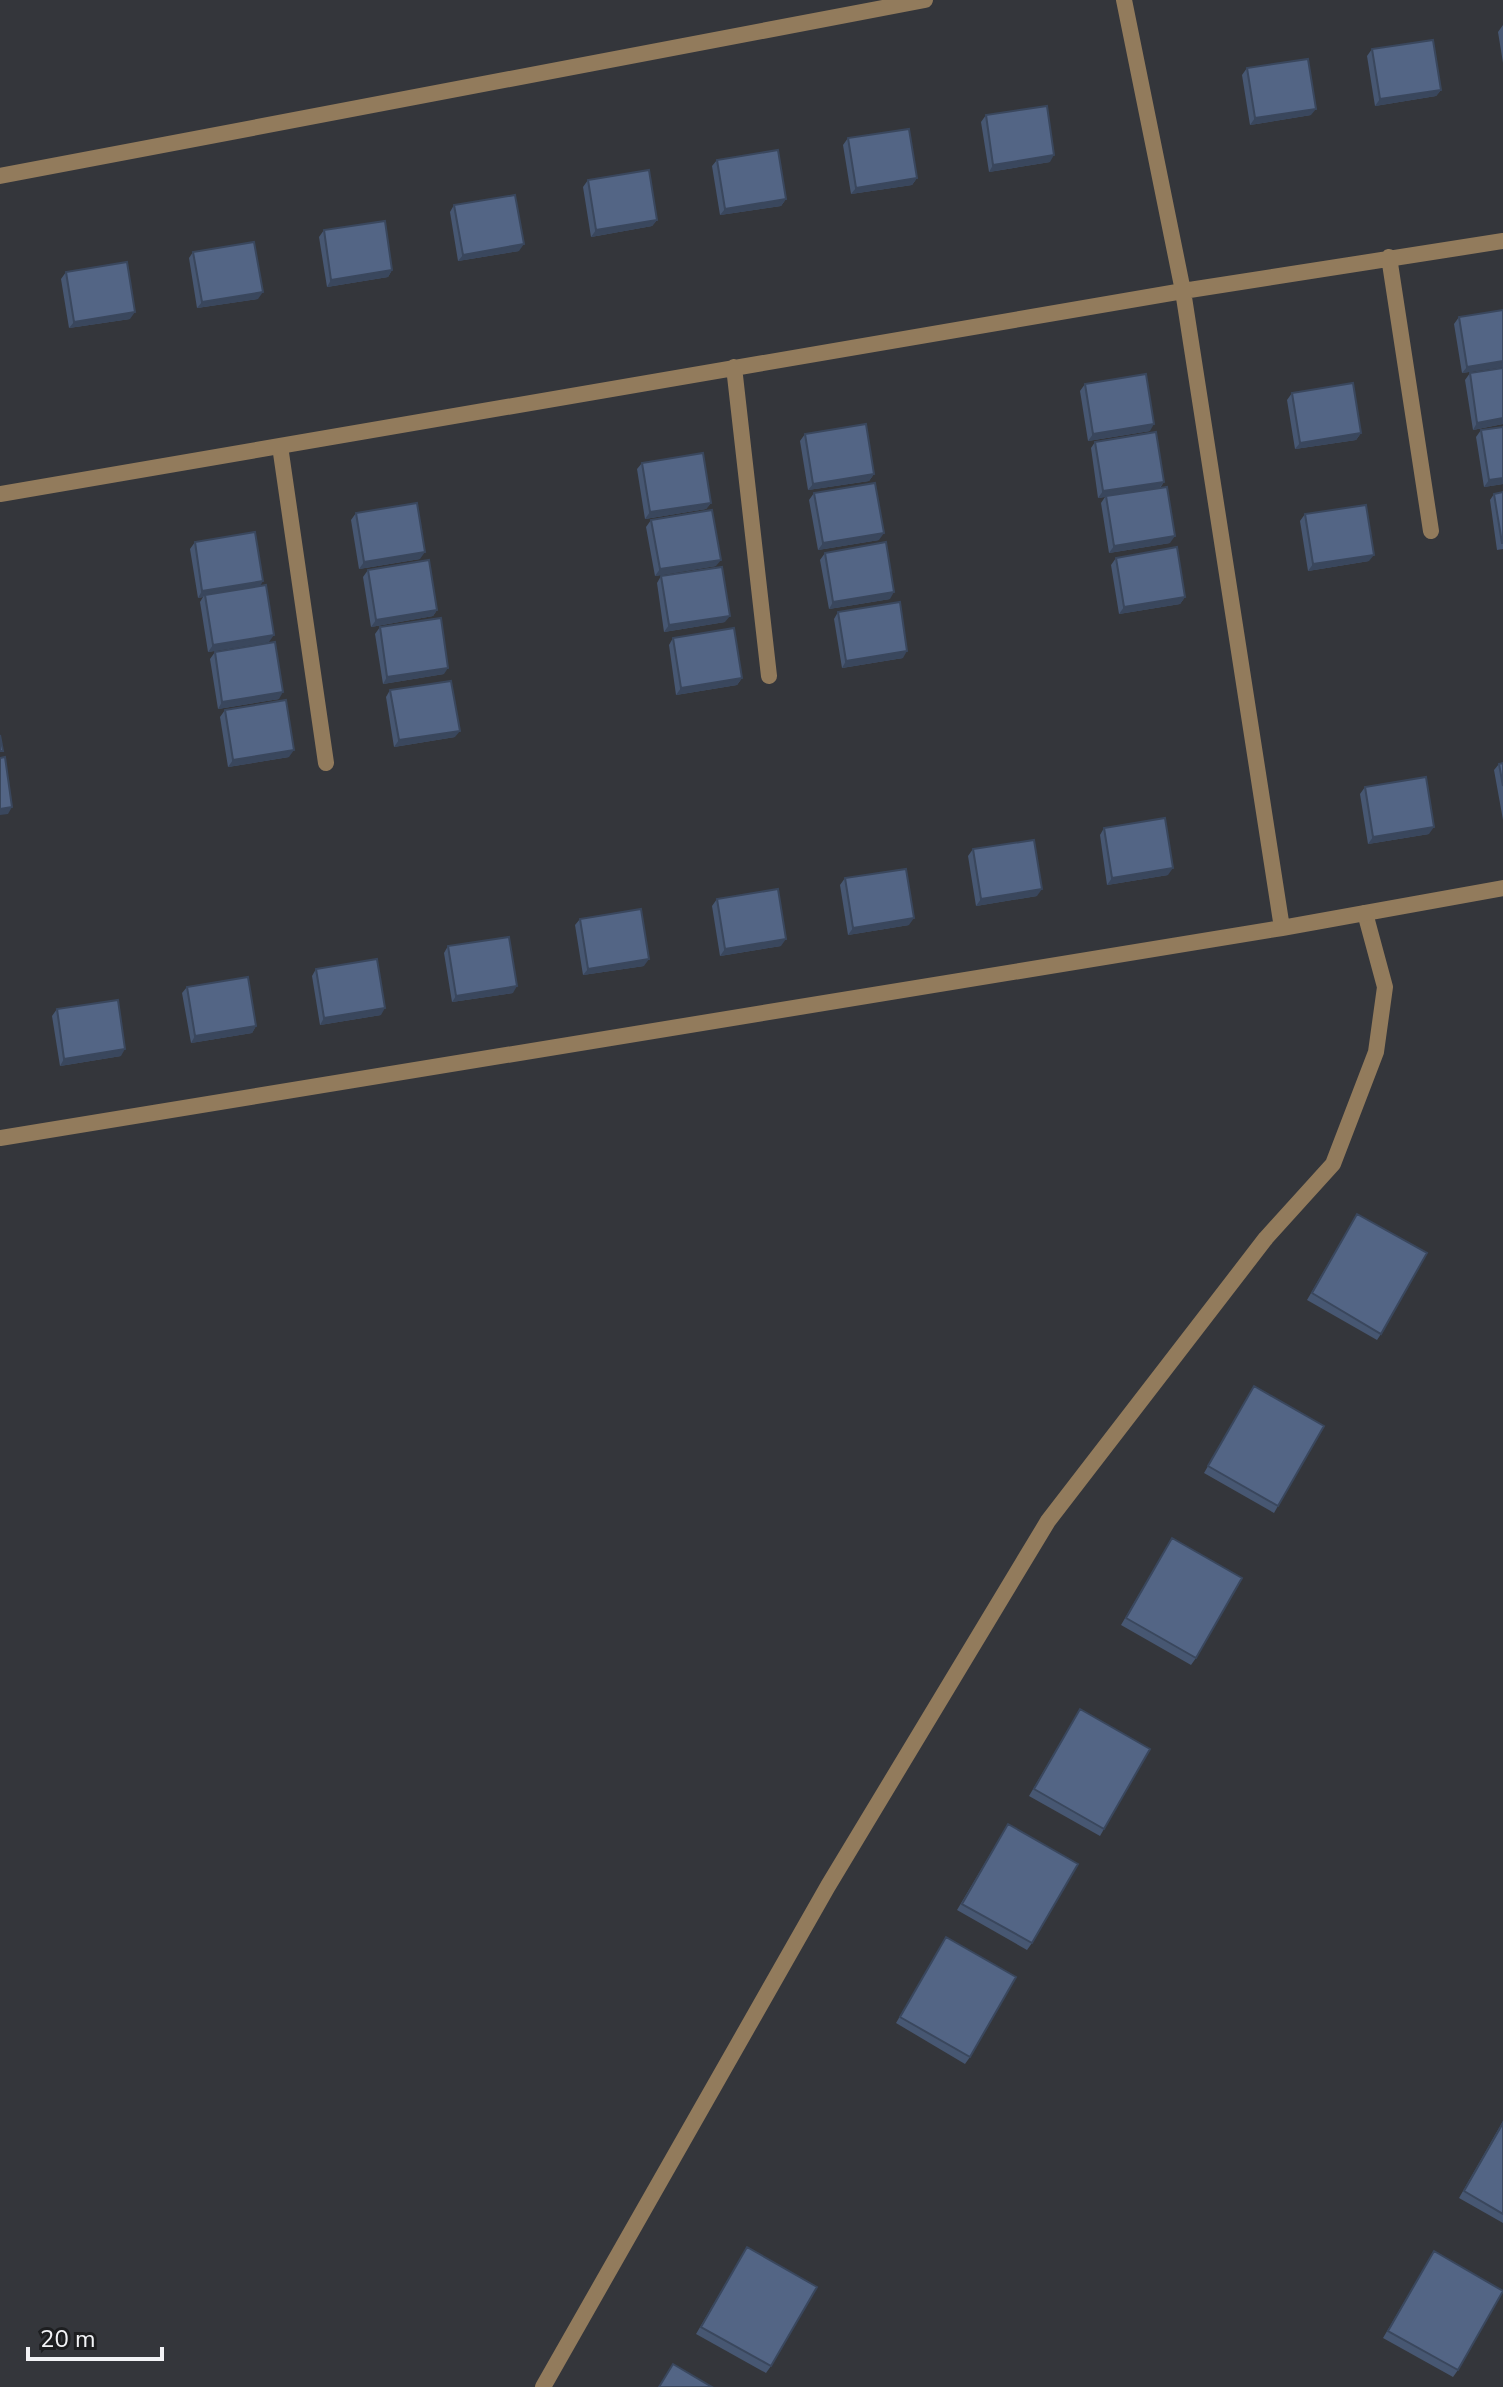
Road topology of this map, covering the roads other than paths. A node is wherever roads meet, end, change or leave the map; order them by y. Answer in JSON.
{"nodes":[{"id":1,"x":925,"y":0,"type":"edge"},
{"id":2,"x":1124,"y":0,"type":"edge"},
{"id":3,"x":0,"y":176,"type":"edge"},
{"id":4,"x":1503,"y":241,"type":"edge"},
{"id":5,"x":1389,"y":257,"type":"junction"},
{"id":6,"x":1183,"y":291,"type":"junction"},
{"id":7,"x":734,"y":367,"type":"junction"},
{"id":8,"x":280,"y":446,"type":"junction"},
{"id":9,"x":0,"y":494,"type":"edge"},
{"id":10,"x":1431,"y":531,"type":"dead end"},
{"id":11,"x":769,"y":676,"type":"dead end"},
{"id":12,"x":326,"y":763,"type":"dead end"},
{"id":13,"x":1503,"y":888,"type":"edge"},
{"id":14,"x":1365,"y":913,"type":"junction"},
{"id":15,"x":1282,"y":928,"type":"junction"},
{"id":16,"x":0,"y":1138,"type":"edge"},
{"id":17,"x":543,"y":2387,"type":"edge"}],
"edges":[{"from":1,"to":3,"type":"street"},
{"from":2,"to":6,"type":"street"},
{"from":4,"to":5,"type":"street"},
{"from":5,"to":6,"type":"street"},
{"from":5,"to":10,"type":"street"},
{"from":6,"to":7,"type":"street"},
{"from":6,"to":15,"type":"street"},
{"from":7,"to":8,"type":"street"},
{"from":7,"to":11,"type":"street"},
{"from":8,"to":9,"type":"street"},
{"from":8,"to":12,"type":"street"},
{"from":13,"to":14,"type":"street"},
{"from":14,"to":15,"type":"street"},
{"from":14,"to":17,"type":"street"},
{"from":15,"to":16,"type":"street"}]}
